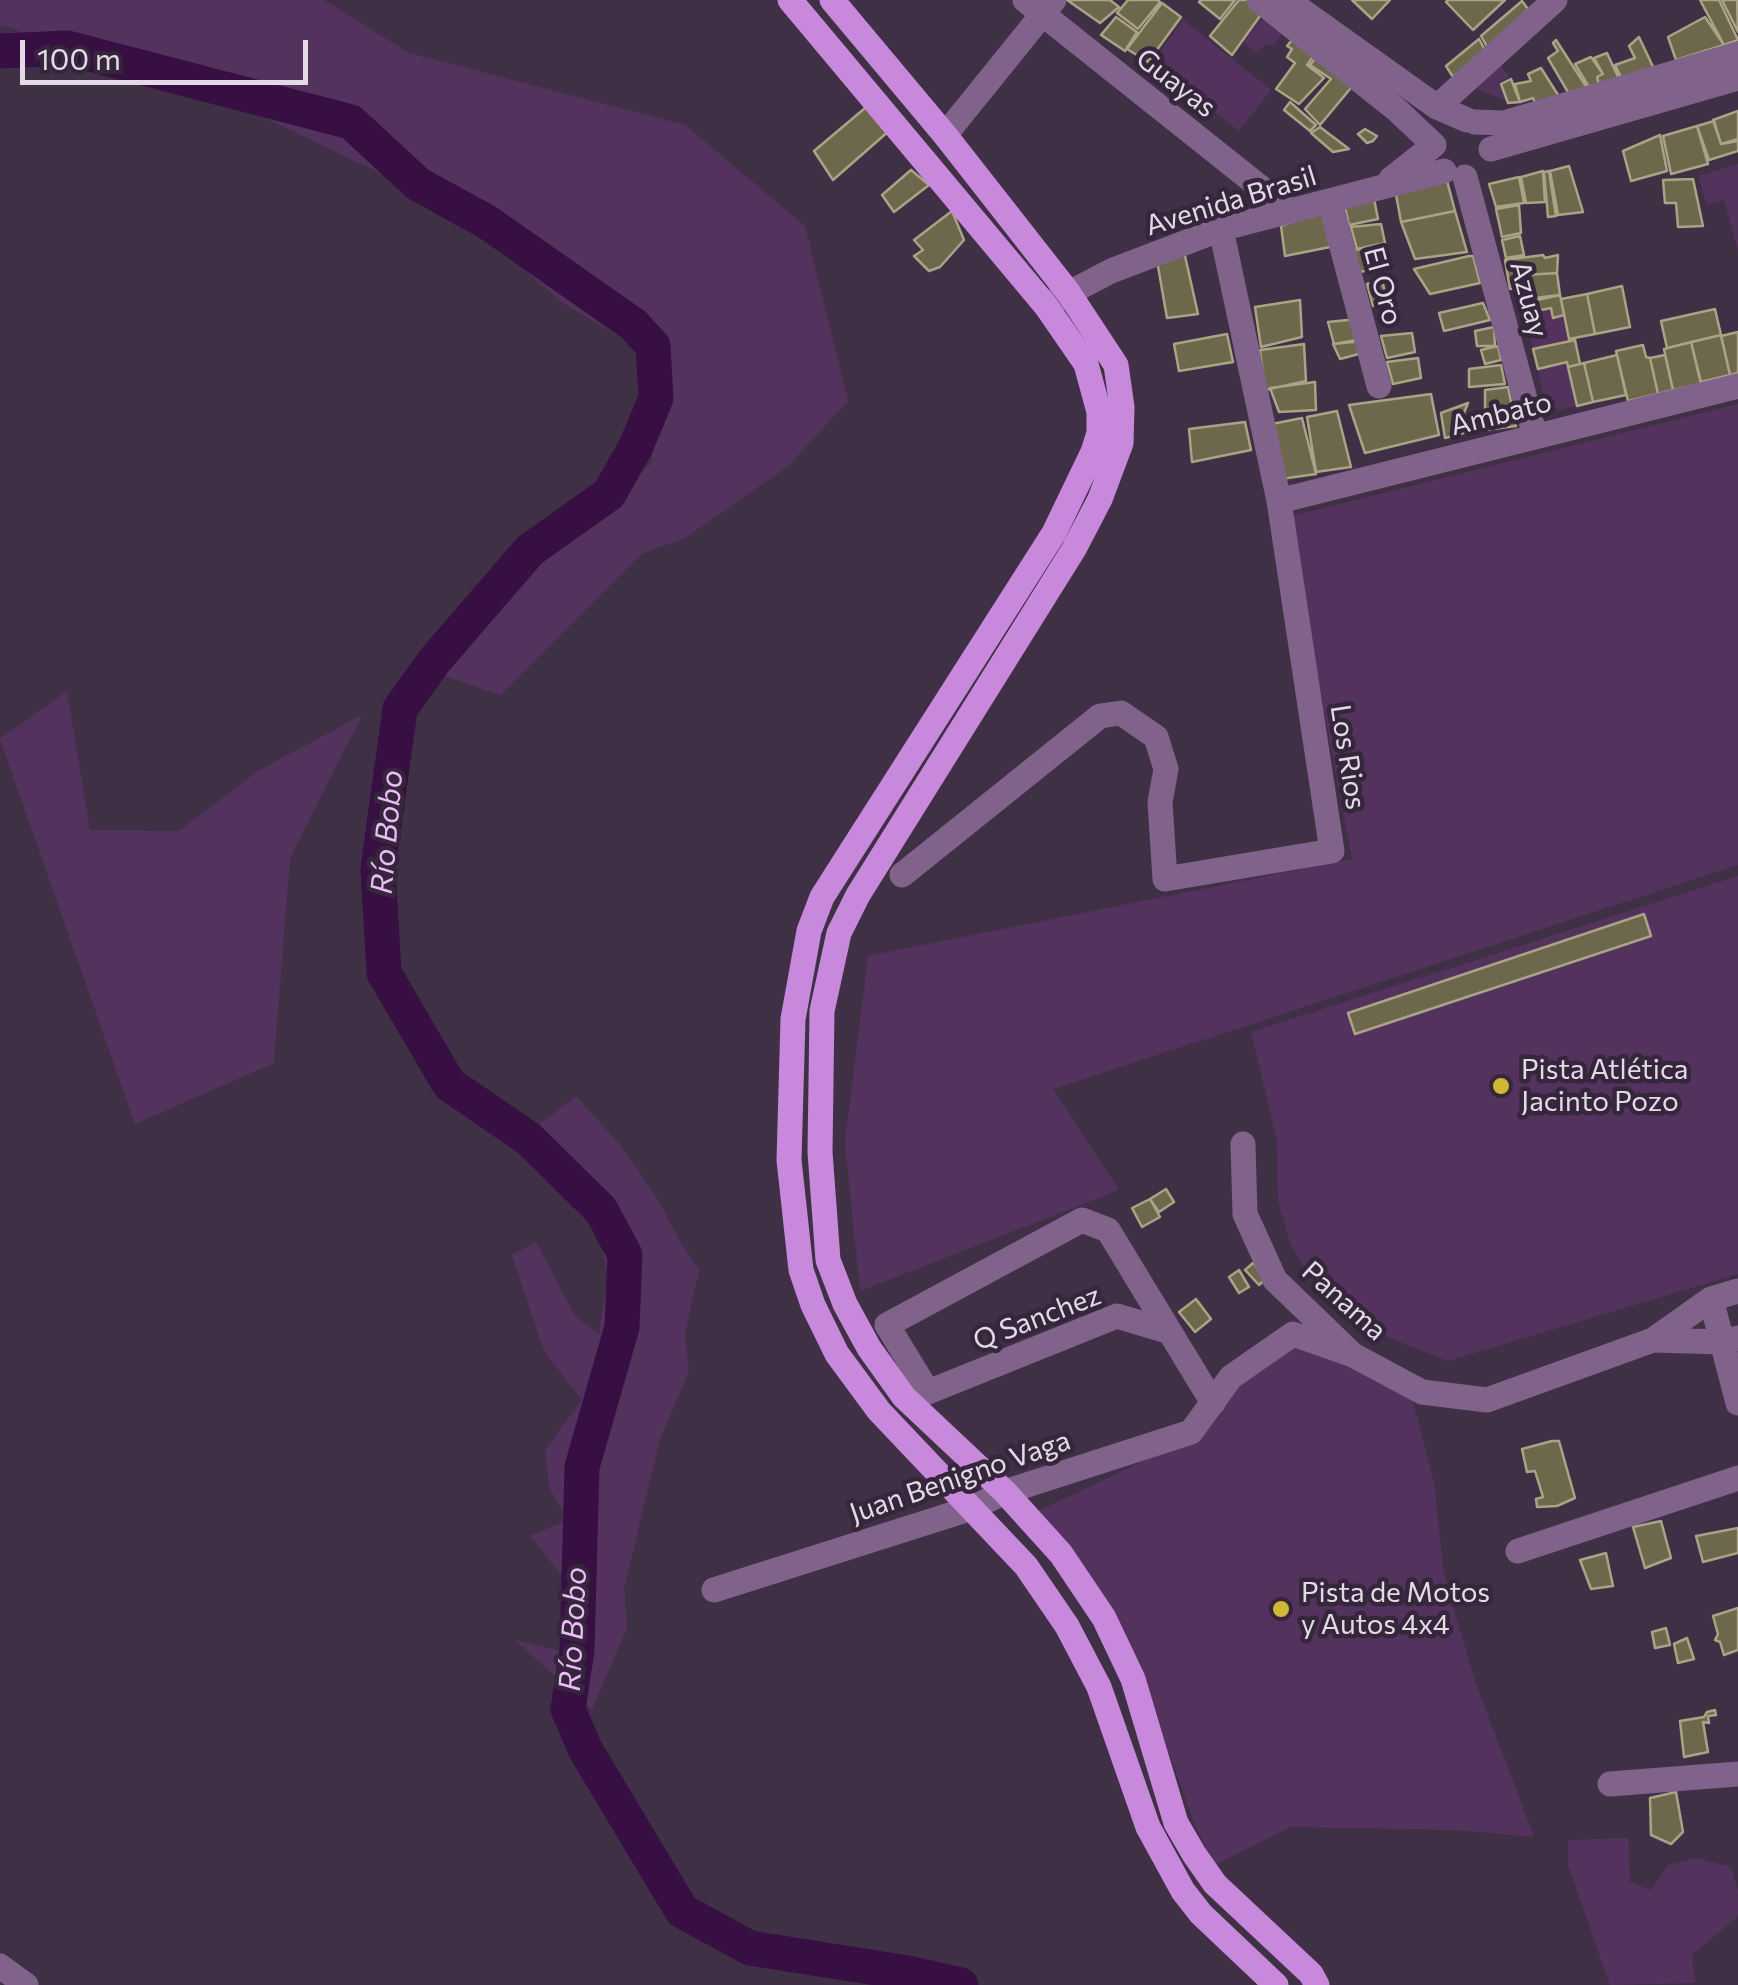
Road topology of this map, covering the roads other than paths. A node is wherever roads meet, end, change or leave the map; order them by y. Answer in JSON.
{"nodes":[{"id":1,"x":790,"y":0,"type":"edge"},
{"id":2,"x":832,"y":0,"type":"edge"},
{"id":3,"x":1259,"y":0,"type":"edge"},
{"id":4,"x":1287,"y":0,"type":"edge"},
{"id":5,"x":1555,"y":0,"type":"edge"},
{"id":6,"x":1041,"y":5,"type":"edge"},
{"id":7,"x":1738,"y":54,"type":"edge"},
{"id":8,"x":1738,"y":78,"type":"edge"},
{"id":9,"x":1437,"y":107,"type":"junction"},
{"id":10,"x":1471,"y":121,"type":"junction"},
{"id":11,"x":945,"y":135,"type":"junction"},
{"id":12,"x":1434,"y":144,"type":"junction"},
{"id":13,"x":1491,"y":150,"type":"junction"},
{"id":14,"x":1455,"y":174,"type":"junction"},
{"id":15,"x":1383,"y":185,"type":"junction"},
{"id":16,"x":1330,"y":202,"type":"junction"},
{"id":17,"x":1290,"y":212,"type":"junction"},
{"id":18,"x":1221,"y":229,"type":"junction"},
{"id":19,"x":1057,"y":299,"type":"junction"},
{"id":20,"x":1379,"y":386,"type":"dead end"},
{"id":21,"x":1738,"y":386,"type":"edge"},
{"id":22,"x":1535,"y":436,"type":"junction"},
{"id":23,"x":1279,"y":501,"type":"junction"},
{"id":24,"x":902,"y":875,"type":"dead end"},
{"id":25,"x":1243,"y":1144,"type":"dead end"},
{"id":26,"x":1738,"y":1291,"type":"edge"},
{"id":27,"x":1711,"y":1299,"type":"junction"},
{"id":28,"x":1168,"y":1331,"type":"junction"},
{"id":29,"x":1653,"y":1340,"type":"junction"},
{"id":30,"x":1731,"y":1340,"type":"edge"},
{"id":31,"x":1353,"y":1356,"type":"junction"},
{"id":32,"x":1738,"y":1402,"type":"edge"},
{"id":33,"x":1212,"y":1403,"type":"junction"},
{"id":34,"x":1738,"y":1478,"type":"edge"},
{"id":35,"x":1005,"y":1492,"type":"junction"},
{"id":36,"x":972,"y":1508,"type":"junction"},
{"id":37,"x":1518,"y":1552,"type":"dead end"},
{"id":38,"x":714,"y":1590,"type":"dead end"},
{"id":39,"x":1738,"y":1774,"type":"edge"},
{"id":40,"x":1610,"y":1784,"type":"dead end"},
{"id":41,"x":0,"y":1966,"type":"edge"},
{"id":42,"x":1319,"y":1981,"type":"edge"},
{"id":43,"x":26,"y":1985,"type":"edge"},
{"id":44,"x":1276,"y":1985,"type":"edge"}],
"edges":[{"from":1,"to":19,"type":"main road"},
{"from":2,"to":11,"type":"main road"},
{"from":3,"to":12,"type":"street"},
{"from":4,"to":9,"type":"street"},
{"from":5,"to":9,"type":"street"},
{"from":6,"to":11,"type":"street"},
{"from":6,"to":17,"type":"street","name":"Guayas"},
{"from":7,"to":10,"type":"street"},
{"from":8,"to":13,"type":"street"},
{"from":9,"to":10,"type":"street"},
{"from":10,"to":12,"type":"street"},
{"from":10,"to":13,"type":"street"},
{"from":11,"to":19,"type":"main road"},
{"from":12,"to":14,"type":"street"},
{"from":12,"to":15,"type":"street","name":"Avenida Brasil"},
{"from":13,"to":14,"type":"street"},
{"from":14,"to":15,"type":"street","name":"Avenida Brasil"},
{"from":14,"to":22,"type":"street","name":"Azuay"},
{"from":15,"to":16,"type":"street","name":"Avenida Brasil"},
{"from":16,"to":17,"type":"street","name":"Avenida Brasil"},
{"from":16,"to":20,"type":"street","name":"El Oro"},
{"from":17,"to":18,"type":"street","name":"Avenida Brasil"},
{"from":18,"to":19,"type":"street","name":"Avenida Brasil"},
{"from":18,"to":23,"type":"street","name":"Los Rios"},
{"from":19,"to":35,"type":"main road"},
{"from":19,"to":36,"type":"main road"},
{"from":21,"to":22,"type":"street","name":"Ambato"},
{"from":22,"to":23,"type":"street","name":"Ambato"},
{"from":23,"to":24,"type":"street","name":"Los Rios"},
{"from":25,"to":31,"type":"street","name":"Panama"},
{"from":26,"to":27,"type":"street"},
{"from":27,"to":29,"type":"street"},
{"from":27,"to":30,"type":"street"},
{"from":28,"to":28,"type":"street","name":"Q Sanchez"},
{"from":28,"to":33,"type":"street"},
{"from":29,"to":30,"type":"street","name":"Panama"},
{"from":29,"to":31,"type":"street","name":"Panama"},
{"from":30,"to":32,"type":"street"},
{"from":31,"to":33,"type":"street"},
{"from":33,"to":35,"type":"street","name":"Juan Benigno Vaga"},
{"from":34,"to":37,"type":"street"},
{"from":35,"to":36,"type":"street","name":"Juan Benigno Vaga"},
{"from":35,"to":42,"type":"main road"},
{"from":36,"to":38,"type":"street","name":"Juan Benigno Vaga"},
{"from":36,"to":44,"type":"main road"},
{"from":39,"to":40,"type":"street"},
{"from":41,"to":43,"type":"street"}]}
